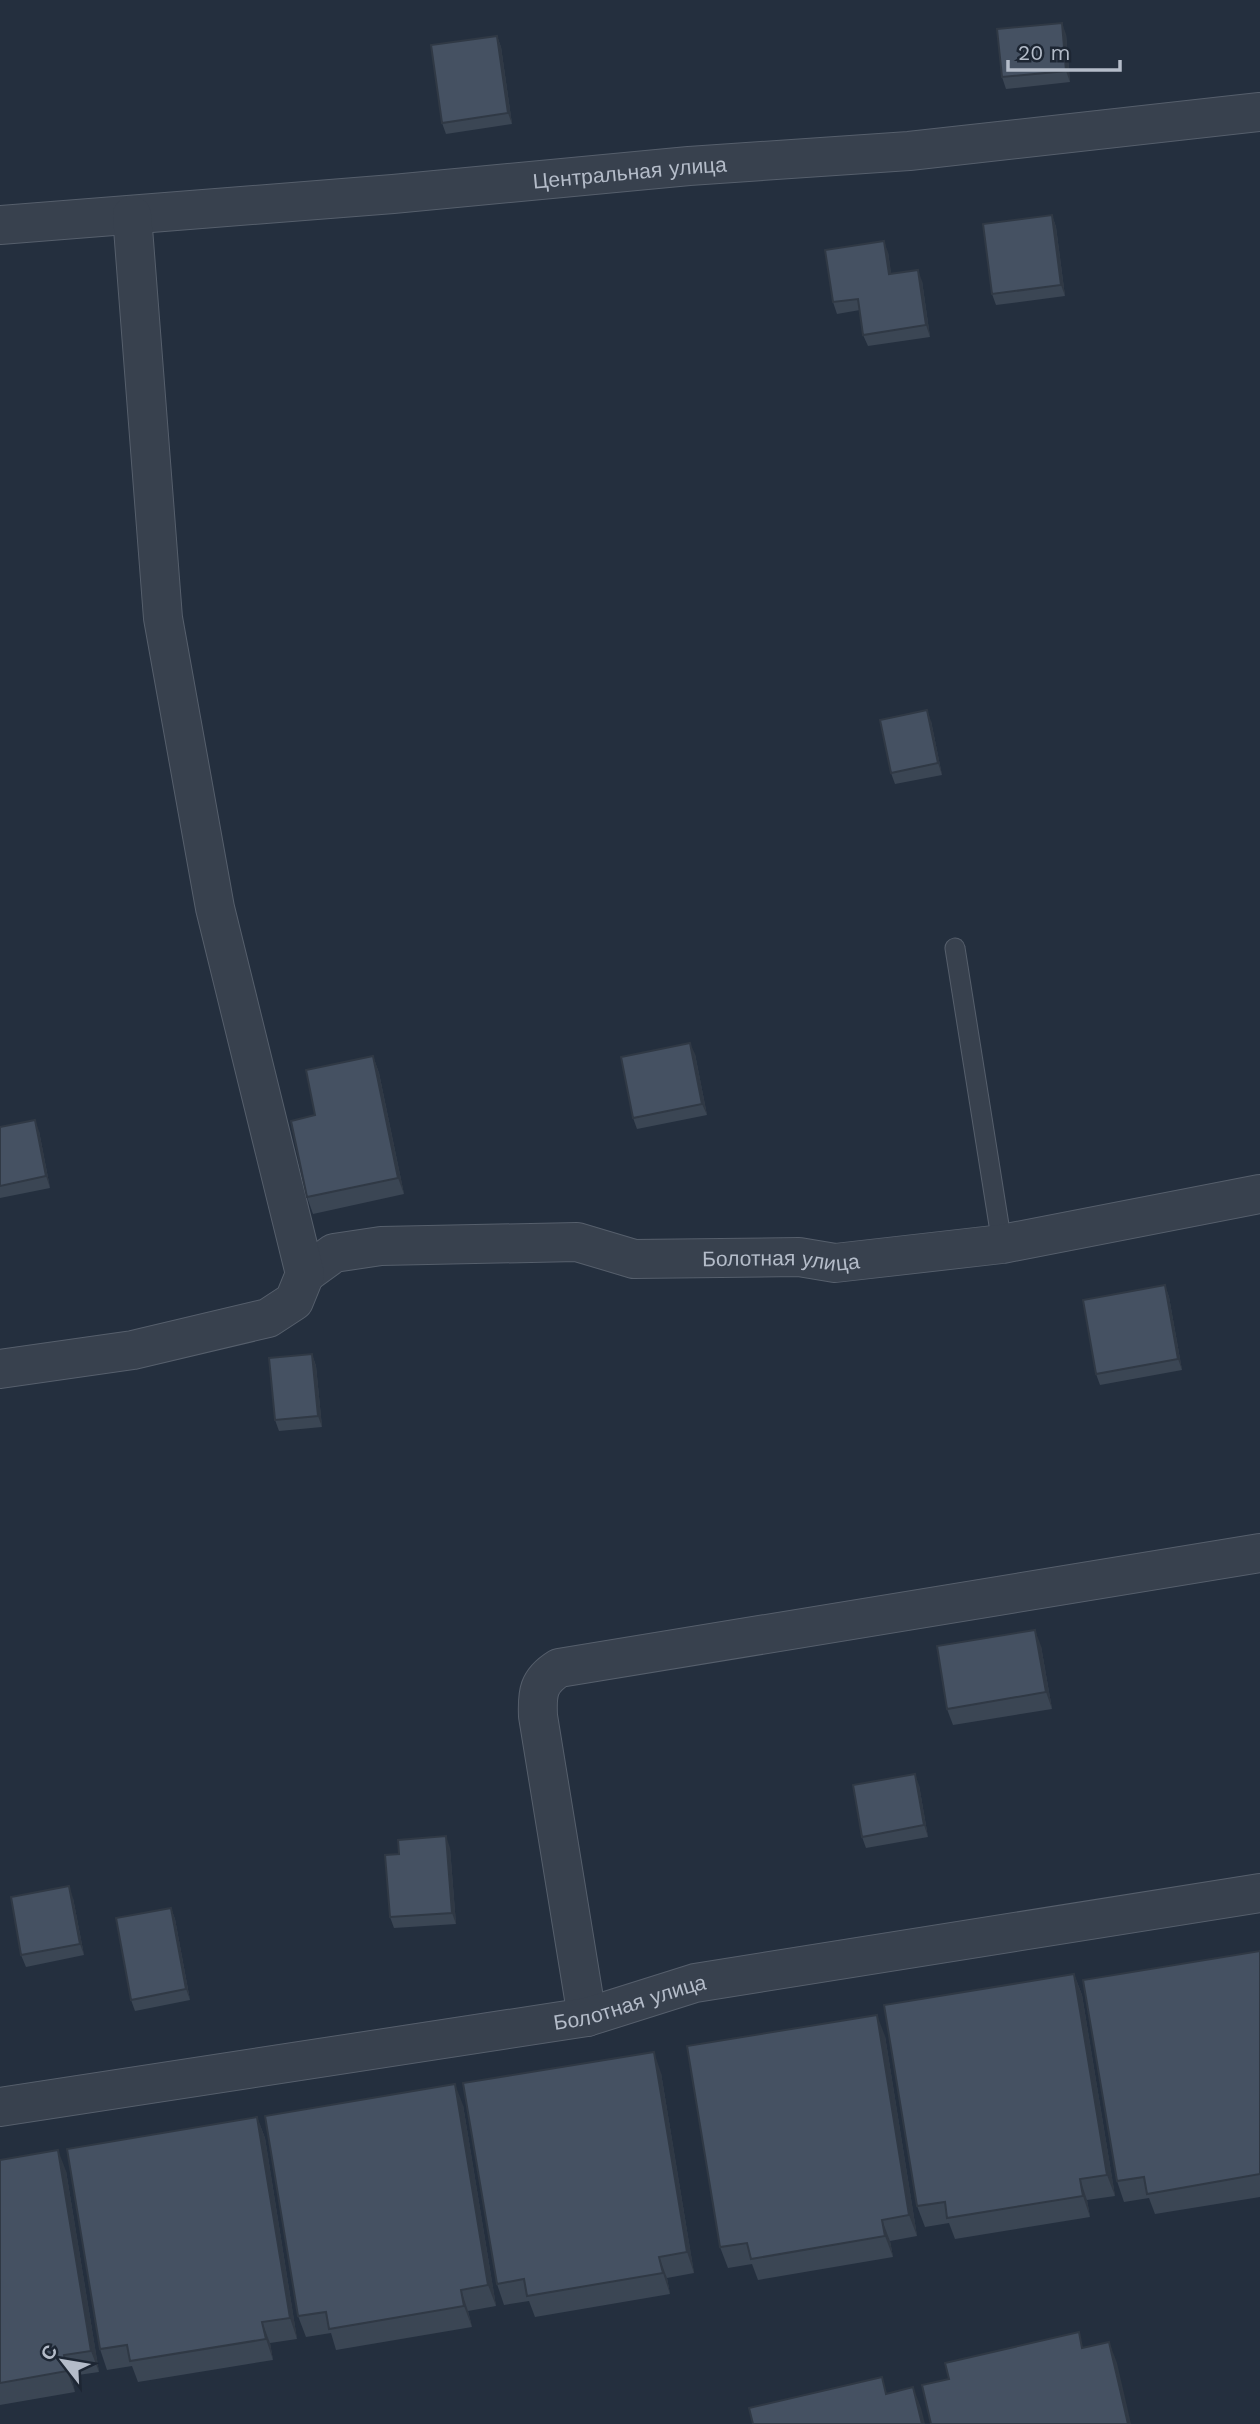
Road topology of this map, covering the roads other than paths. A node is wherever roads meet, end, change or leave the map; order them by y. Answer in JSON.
{"nodes":[{"id":1,"x":1260,"y":111,"type":"edge"},
{"id":2,"x":132,"y":215,"type":"junction"},
{"id":3,"x":0,"y":225,"type":"edge"},
{"id":4,"x":955,"y":948,"type":"dead end"},
{"id":5,"x":1260,"y":1194,"type":"edge"},
{"id":6,"x":1002,"y":1244,"type":"junction"},
{"id":7,"x":305,"y":1274,"type":"junction"},
{"id":8,"x":0,"y":1369,"type":"edge"},
{"id":9,"x":1260,"y":1553,"type":"edge"},
{"id":10,"x":1260,"y":1893,"type":"edge"},
{"id":11,"x":587,"y":2017,"type":"junction"},
{"id":12,"x":0,"y":2108,"type":"edge"}],
"edges":[{"from":1,"to":2,"type":"street","name":"Центральная улица"},
{"from":2,"to":3,"type":"street","name":"Центральная улица"},
{"from":2,"to":7,"type":"street"},
{"from":4,"to":6,"type":"lane"},
{"from":5,"to":6,"type":"street","name":"Болотная улица"},
{"from":6,"to":7,"type":"street","name":"Болотная улица"},
{"from":7,"to":8,"type":"street"},
{"from":9,"to":11,"type":"street"},
{"from":10,"to":11,"type":"street","name":"Болотная улица"},
{"from":11,"to":12,"type":"street","name":"Болотная улица"}]}
